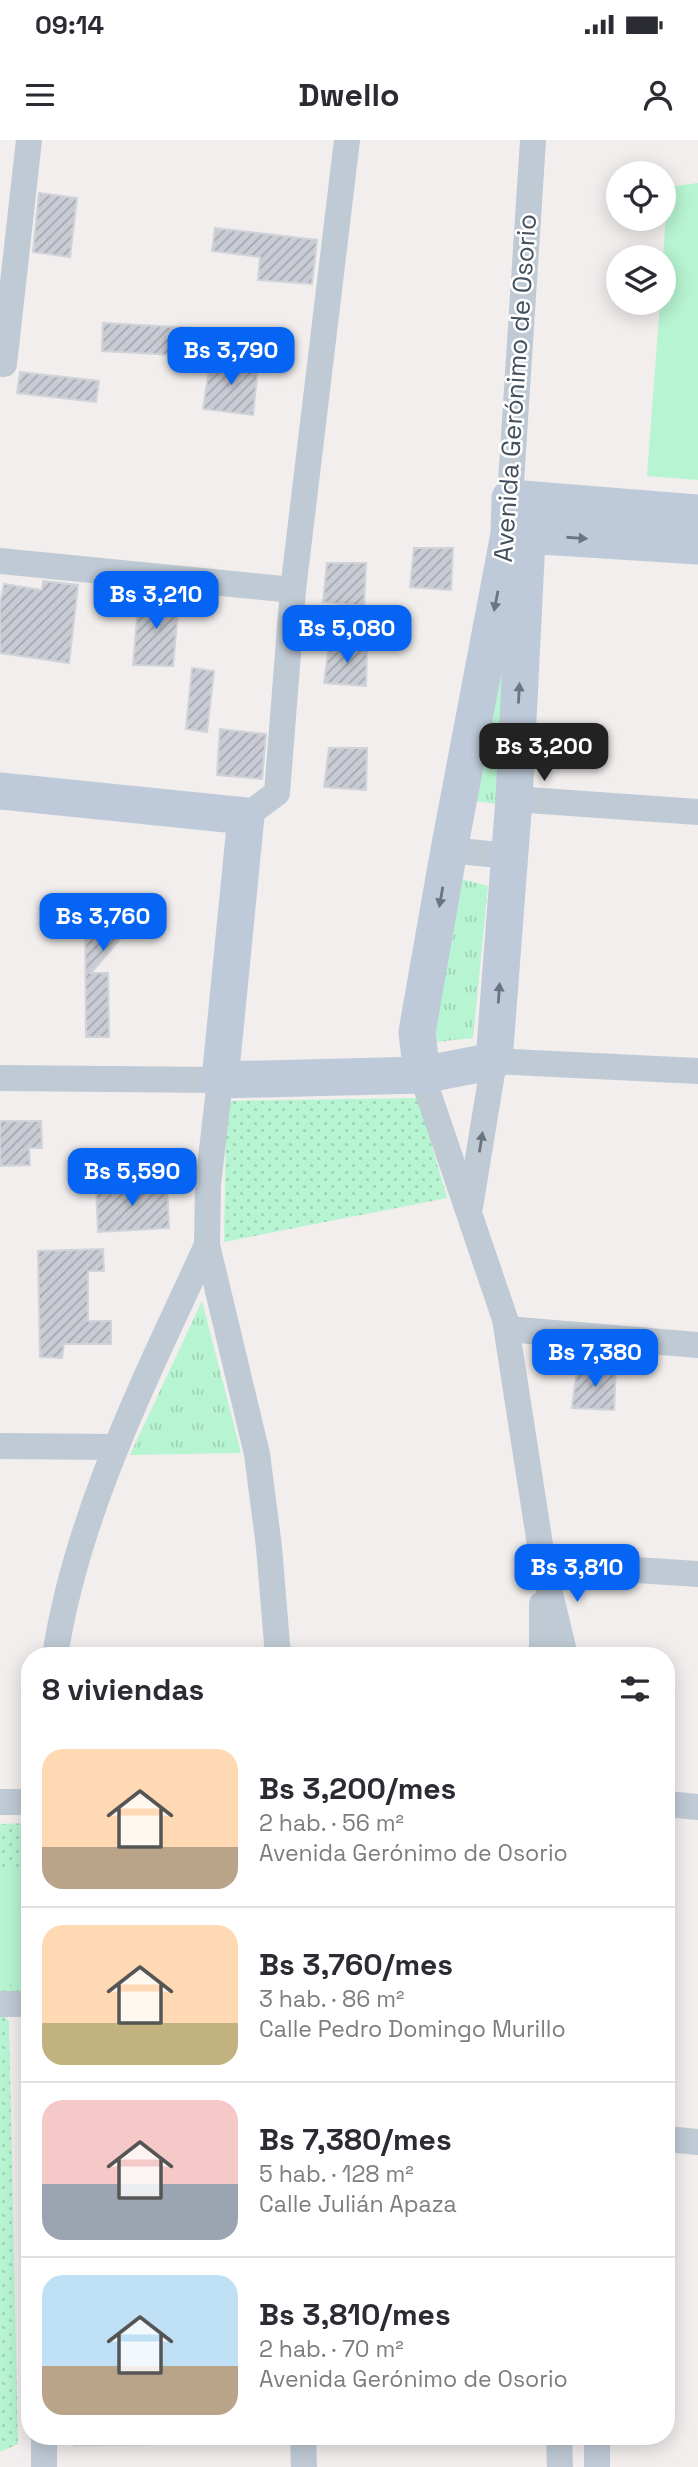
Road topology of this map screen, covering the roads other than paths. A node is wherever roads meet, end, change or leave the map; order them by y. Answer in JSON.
{"nodes":[{"id":1,"x":29,"y":140,"type":"edge"},
{"id":2,"x":347,"y":140,"type":"edge"},
{"id":3,"x":533,"y":140,"type":"edge"},
{"id":4,"x":4,"y":364,"type":"dead end"},
{"id":5,"x":698,"y":513,"type":"edge"},
{"id":6,"x":519,"y":517,"type":"junction"},
{"id":7,"x":698,"y":546,"type":"edge"},
{"id":8,"x":0,"y":561,"type":"edge"},
{"id":9,"x":293,"y":590,"type":"junction"},
{"id":10,"x":0,"y":790,"type":"edge"},
{"id":11,"x":514,"y":799,"type":"junction"},
{"id":12,"x":698,"y":812,"type":"edge"},
{"id":13,"x":246,"y":816,"type":"junction"},
{"id":14,"x":449,"y":850,"type":"junction"},
{"id":15,"x":509,"y":856,"type":"junction"},
{"id":16,"x":494,"y":1062,"type":"junction"},
{"id":17,"x":698,"y":1071,"type":"edge"},
{"id":18,"x":422,"y":1075,"type":"junction"},
{"id":19,"x":0,"y":1078,"type":"edge"},
{"id":20,"x":220,"y":1080,"type":"junction"},
{"id":21,"x":470,"y":1209,"type":"junction"},
{"id":22,"x":207,"y":1245,"type":"junction"},
{"id":23,"x":507,"y":1329,"type":"junction"},
{"id":24,"x":698,"y":1345,"type":"edge"},
{"id":25,"x":0,"y":1446,"type":"edge"},
{"id":26,"x":114,"y":1447,"type":"junction"},
{"id":27,"x":542,"y":1564,"type":"junction"},
{"id":28,"x":698,"y":1574,"type":"edge"},
{"id":29,"x":56,"y":1647,"type":"edge"},
{"id":30,"x":277,"y":1647,"type":"edge"},
{"id":31,"x":542,"y":1647,"type":"edge"},
{"id":32,"x":563,"y":1647,"type":"edge"},
{"id":33,"x":0,"y":1802,"type":"edge"},
{"id":34,"x":21,"y":1802,"type":"edge"},
{"id":35,"x":675,"y":1805,"type":"edge"},
{"id":36,"x":698,"y":1807,"type":"edge"},
{"id":37,"x":0,"y":2004,"type":"edge"},
{"id":38,"x":21,"y":2004,"type":"edge"},
{"id":39,"x":675,"y":2140,"type":"edge"},
{"id":40,"x":698,"y":2142,"type":"edge"},
{"id":41,"x":44,"y":2445,"type":"edge"},
{"id":42,"x":303,"y":2445,"type":"edge"},
{"id":43,"x":559,"y":2445,"type":"edge"},
{"id":44,"x":597,"y":2445,"type":"edge"},
{"id":45,"x":44,"y":2467,"type":"edge"},
{"id":46,"x":304,"y":2467,"type":"edge"},
{"id":47,"x":560,"y":2467,"type":"edge"},
{"id":48,"x":597,"y":2467,"type":"edge"}],
"edges":[{"from":1,"to":4,"type":"street"},
{"from":2,"to":9,"type":"street"},
{"from":3,"to":6,"type":"street","name":"Avenida Gerónimo de Osorio"},
{"from":5,"to":6,"type":"street"},
{"from":6,"to":7,"type":"street","one_way":true},
{"from":11,"to":6,"type":"street","name":"Avenida Gerónimo de Osorio","one_way":true},
{"from":6,"to":14,"type":"street","name":"Avenida Gerónimo de Osorio","one_way":true},
{"from":8,"to":9,"type":"street"},
{"from":9,"to":13,"type":"street"},
{"from":10,"to":13,"type":"street"},
{"from":11,"to":12,"type":"street"},
{"from":11,"to":15,"type":"street","name":"Avenida Gerónimo de Osorio"},
{"from":13,"to":20,"type":"street"},
{"from":14,"to":15,"type":"street"},
{"from":14,"to":18,"type":"street","name":"Avenida Gerónimo de Osorio","one_way":true},
{"from":16,"to":15,"type":"street","name":"Avenida Gerónimo de Osorio","one_way":true},
{"from":16,"to":17,"type":"street"},
{"from":16,"to":18,"type":"street"},
{"from":21,"to":16,"type":"street","name":"Avenida Gerónimo de Osorio","one_way":true},
{"from":18,"to":20,"type":"street"},
{"from":18,"to":21,"type":"street","name":"Avenida Gerónimo de Osorio"},
{"from":19,"to":20,"type":"street"},
{"from":20,"to":22,"type":"street"},
{"from":21,"to":23,"type":"street","name":"Avenida Gerónimo de Osorio"},
{"from":22,"to":26,"type":"street"},
{"from":22,"to":30,"type":"street"},
{"from":23,"to":24,"type":"street"},
{"from":23,"to":27,"type":"street","name":"Avenida Gerónimo de Osorio"},
{"from":25,"to":26,"type":"street"},
{"from":26,"to":29,"type":"street"},
{"from":27,"to":28,"type":"street"},
{"from":27,"to":31,"type":"street","name":"Avenida Gerónimo de Osorio"},
{"from":27,"to":32,"type":"street","name":"Avenida Gerónimo de Osorio"},
{"from":33,"to":34,"type":"street"},
{"from":35,"to":36,"type":"street"},
{"from":37,"to":38,"type":"street"},
{"from":39,"to":40,"type":"street"},
{"from":41,"to":45,"type":"street"},
{"from":42,"to":46,"type":"street"},
{"from":43,"to":47,"type":"street"},
{"from":44,"to":48,"type":"street"}]}
